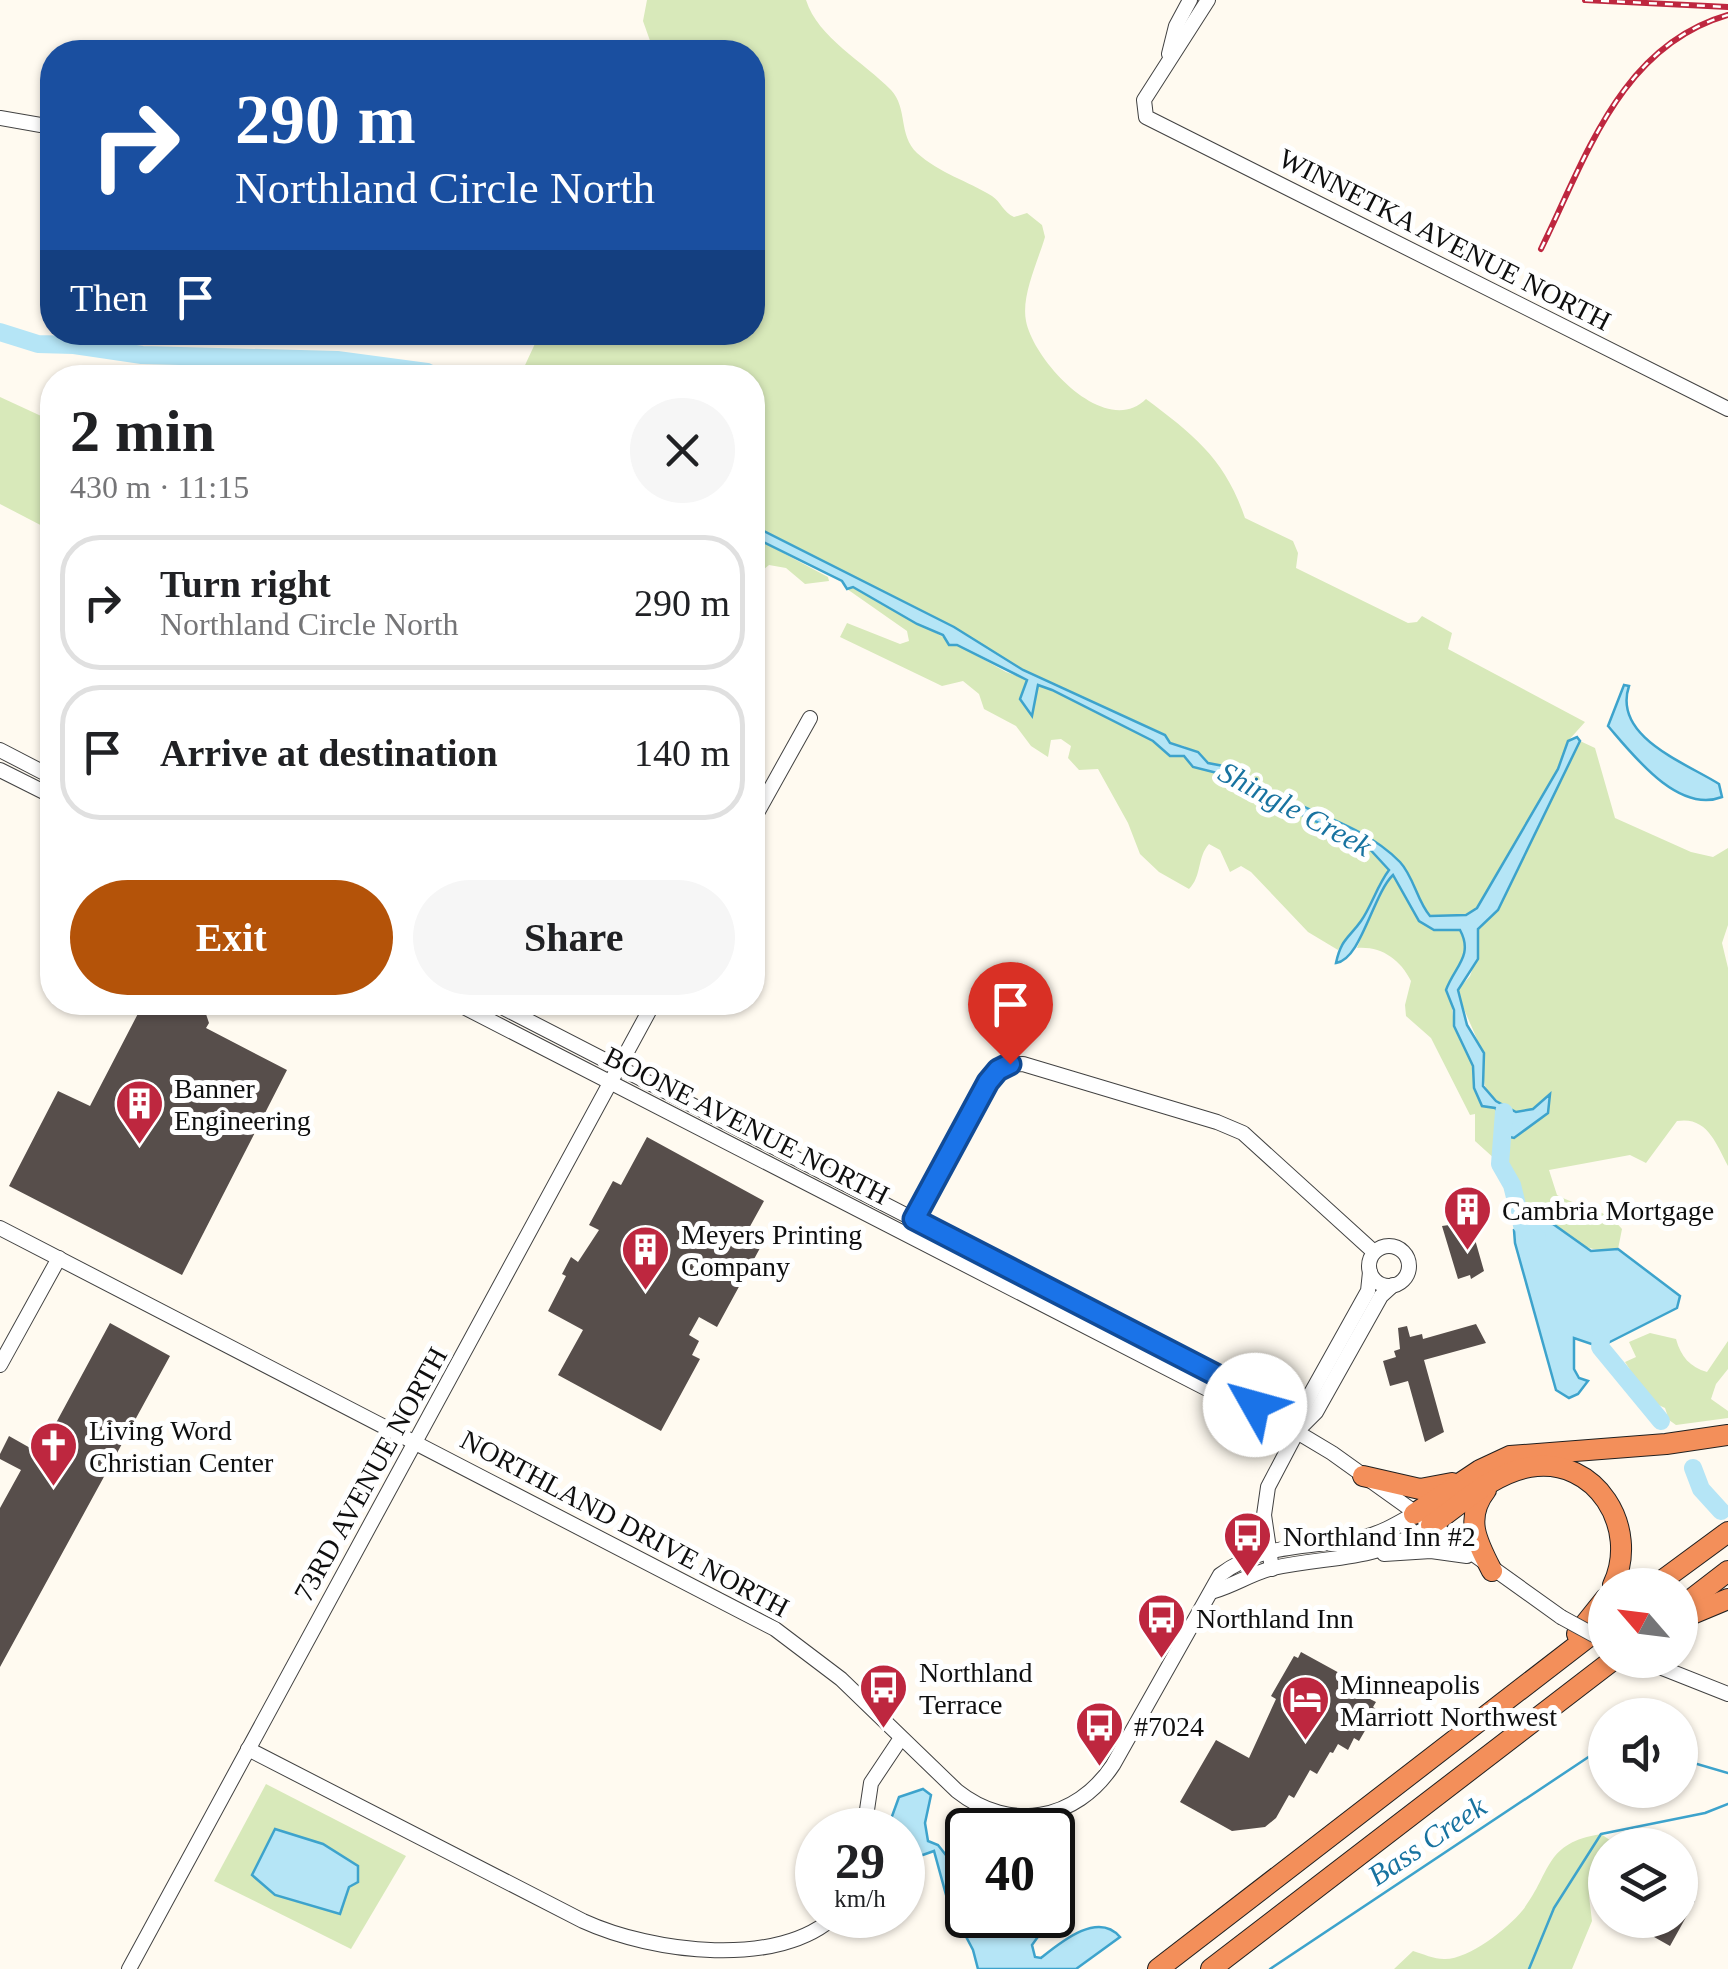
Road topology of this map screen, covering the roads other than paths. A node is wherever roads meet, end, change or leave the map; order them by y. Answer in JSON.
{"nodes":[{"id":1,"x":1190,"y":0,"type":"edge"},
{"id":2,"x":1208,"y":0,"type":"edge"},
{"id":3,"x":1168,"y":60,"type":"junction"},
{"id":4,"x":0,"y":118,"type":"edge"},
{"id":5,"x":40,"y":126,"type":"edge"},
{"id":6,"x":1728,"y":409,"type":"edge"},
{"id":7,"x":810,"y":718,"type":"dead end"},
{"id":8,"x":0,"y":750,"type":"edge"},
{"id":9,"x":0,"y":770,"type":"edge"},
{"id":10,"x":40,"y":771,"type":"edge"},
{"id":11,"x":40,"y":790,"type":"edge"},
{"id":12,"x":765,"y":799,"type":"edge"},
{"id":13,"x":479,"y":1015,"type":"edge"},
{"id":14,"x":517,"y":1015,"type":"edge"},
{"id":15,"x":647,"y":1015,"type":"edge"},
{"id":16,"x":619,"y":1068,"type":"junction"},
{"id":17,"x":611,"y":1083,"type":"junction"},
{"id":18,"x":914,"y":1219,"type":"junction"},
{"id":19,"x":0,"y":1228,"type":"edge"},
{"id":20,"x":906,"y":1234,"type":"junction"},
{"id":21,"x":1374,"y":1252,"type":"junction"},
{"id":22,"x":59,"y":1258,"type":"junction"},
{"id":23,"x":1370,"y":1272,"type":"junction"},
{"id":24,"x":1393,"y":1286,"type":"junction"},
{"id":25,"x":0,"y":1365,"type":"edge"},
{"id":26,"x":1232,"y":1392,"type":"junction"},
{"id":27,"x":1298,"y":1430,"type":"junction"},
{"id":28,"x":1728,"y":1435,"type":"edge"},
{"id":29,"x":416,"y":1441,"type":"junction"},
{"id":30,"x":1364,"y":1476,"type":"junction"},
{"id":31,"x":1468,"y":1478,"type":"junction"},
{"id":32,"x":1500,"y":1478,"type":"junction"},
{"id":33,"x":1422,"y":1520,"type":"junction"},
{"id":34,"x":1728,"y":1532,"type":"edge"},
{"id":35,"x":1268,"y":1550,"type":"junction"},
{"id":36,"x":1373,"y":1554,"type":"junction"},
{"id":37,"x":1473,"y":1557,"type":"junction"},
{"id":38,"x":1619,"y":1568,"type":"edge"},
{"id":39,"x":1679,"y":1568,"type":"edge"},
{"id":40,"x":1272,"y":1569,"type":"junction"},
{"id":41,"x":1492,"y":1570,"type":"junction"},
{"id":42,"x":1728,"y":1570,"type":"edge"},
{"id":43,"x":1214,"y":1590,"type":"junction"},
{"id":44,"x":1698,"y":1594,"type":"edge"},
{"id":45,"x":1728,"y":1599,"type":"edge"},
{"id":46,"x":1698,"y":1612,"type":"edge"},
{"id":47,"x":1588,"y":1619,"type":"edge"},
{"id":48,"x":1588,"y":1632,"type":"edge"},
{"id":49,"x":1588,"y":1637,"type":"edge"},
{"id":50,"x":1589,"y":1678,"type":"edge"},
{"id":51,"x":1687,"y":1678,"type":"edge"},
{"id":52,"x":1728,"y":1694,"type":"edge"},
{"id":53,"x":1494,"y":1709,"type":"junction"},
{"id":54,"x":900,"y":1738,"type":"junction"},
{"id":55,"x":248,"y":1749,"type":"junction"},
{"id":56,"x":867,"y":1808,"type":"edge"},
{"id":57,"x":810,"y":1938,"type":"edge"},
{"id":58,"x":1160,"y":1967,"type":"edge"},
{"id":59,"x":130,"y":1969,"type":"edge"},
{"id":60,"x":1212,"y":1969,"type":"edge"}],
"edges":[{"from":1,"to":3,"type":"street"},
{"from":2,"to":3,"type":"street"},
{"from":3,"to":6,"type":"street","name":"WINNETKA AVENUE NORTH"},
{"from":4,"to":5,"type":"street"},
{"from":7,"to":12,"type":"street"},
{"from":8,"to":10,"type":"street"},
{"from":9,"to":11,"type":"street"},
{"from":13,"to":17,"type":"street","name":"BOONE AVENUE NORTH"},
{"from":14,"to":16,"type":"street","name":"BOONE AVENUE NORTH"},
{"from":15,"to":16,"type":"street","name":"73RD AVENUE NORTH"},
{"from":16,"to":17,"type":"street","name":"73RD AVENUE NORTH"},
{"from":16,"to":18,"type":"street","name":"BOONE AVENUE NORTH"},
{"from":17,"to":20,"type":"street","name":"BOONE AVENUE NORTH"},
{"from":17,"to":29,"type":"street","name":"73RD AVENUE NORTH"},
{"from":18,"to":20,"type":"street"},
{"from":18,"to":21,"type":"street"},
{"from":18,"to":26,"type":"street","name":"BOONE AVENUE NORTH"},
{"from":19,"to":22,"type":"street","name":"NORTHLAND DRIVE NORTH"},
{"from":20,"to":26,"type":"street","name":"BOONE AVENUE NORTH"},
{"from":21,"to":23,"type":"street"},
{"from":21,"to":24,"type":"street"},
{"from":22,"to":25,"type":"street"},
{"from":22,"to":29,"type":"street","name":"NORTHLAND DRIVE NORTH"},
{"from":23,"to":24,"type":"street"},
{"from":23,"to":27,"type":"street"},
{"from":24,"to":27,"type":"street"},
{"from":26,"to":27,"type":"street","name":"BOONE AVENUE NORTH"},
{"from":27,"to":30,"type":"street","name":"BOONE AVENUE NORTH"},
{"from":27,"to":35,"type":"street"},
{"from":28,"to":31,"type":"highway"},
{"from":29,"to":54,"type":"street","name":"NORTHLAND DRIVE NORTH"},
{"from":29,"to":55,"type":"street","name":"73RD AVENUE NORTH"},
{"from":30,"to":31,"type":"highway"},
{"from":30,"to":33,"type":"street","name":"BOONE AVENUE NORTH"},
{"from":31,"to":33,"type":"highway"},
{"from":32,"to":33,"type":"highway"},
{"from":32,"to":38,"type":"highway"},
{"from":32,"to":41,"type":"highway"},
{"from":33,"to":35,"type":"street","name":"NORTHLAND DRIVE NORTH"},
{"from":33,"to":36,"type":"street"},
{"from":33,"to":37,"type":"street","name":"BOONE AVENUE NORTH"},
{"from":34,"to":39,"type":"highway"},
{"from":35,"to":40,"type":"street"},
{"from":35,"to":43,"type":"street","name":"NORTHLAND DRIVE NORTH"},
{"from":36,"to":37,"type":"street"},
{"from":36,"to":40,"type":"street"},
{"from":37,"to":41,"type":"street","name":"BOONE AVENUE NORTH"},
{"from":40,"to":43,"type":"street"},
{"from":41,"to":48,"type":"street","name":"BOONE AVENUE NORTH","bridge":true},
{"from":42,"to":44,"type":"highway"},
{"from":43,"to":54,"type":"street","name":"NORTHLAND DRIVE NORTH"},
{"from":45,"to":46,"type":"highway"},
{"from":47,"to":53,"type":"highway"},
{"from":49,"to":53,"type":"highway"},
{"from":50,"to":60,"type":"highway"},
{"from":51,"to":52,"type":"street"},
{"from":53,"to":58,"type":"highway"},
{"from":54,"to":56,"type":"street"},
{"from":55,"to":57,"type":"street"},
{"from":55,"to":59,"type":"street","name":"73RD AVENUE NORTH"}]}
